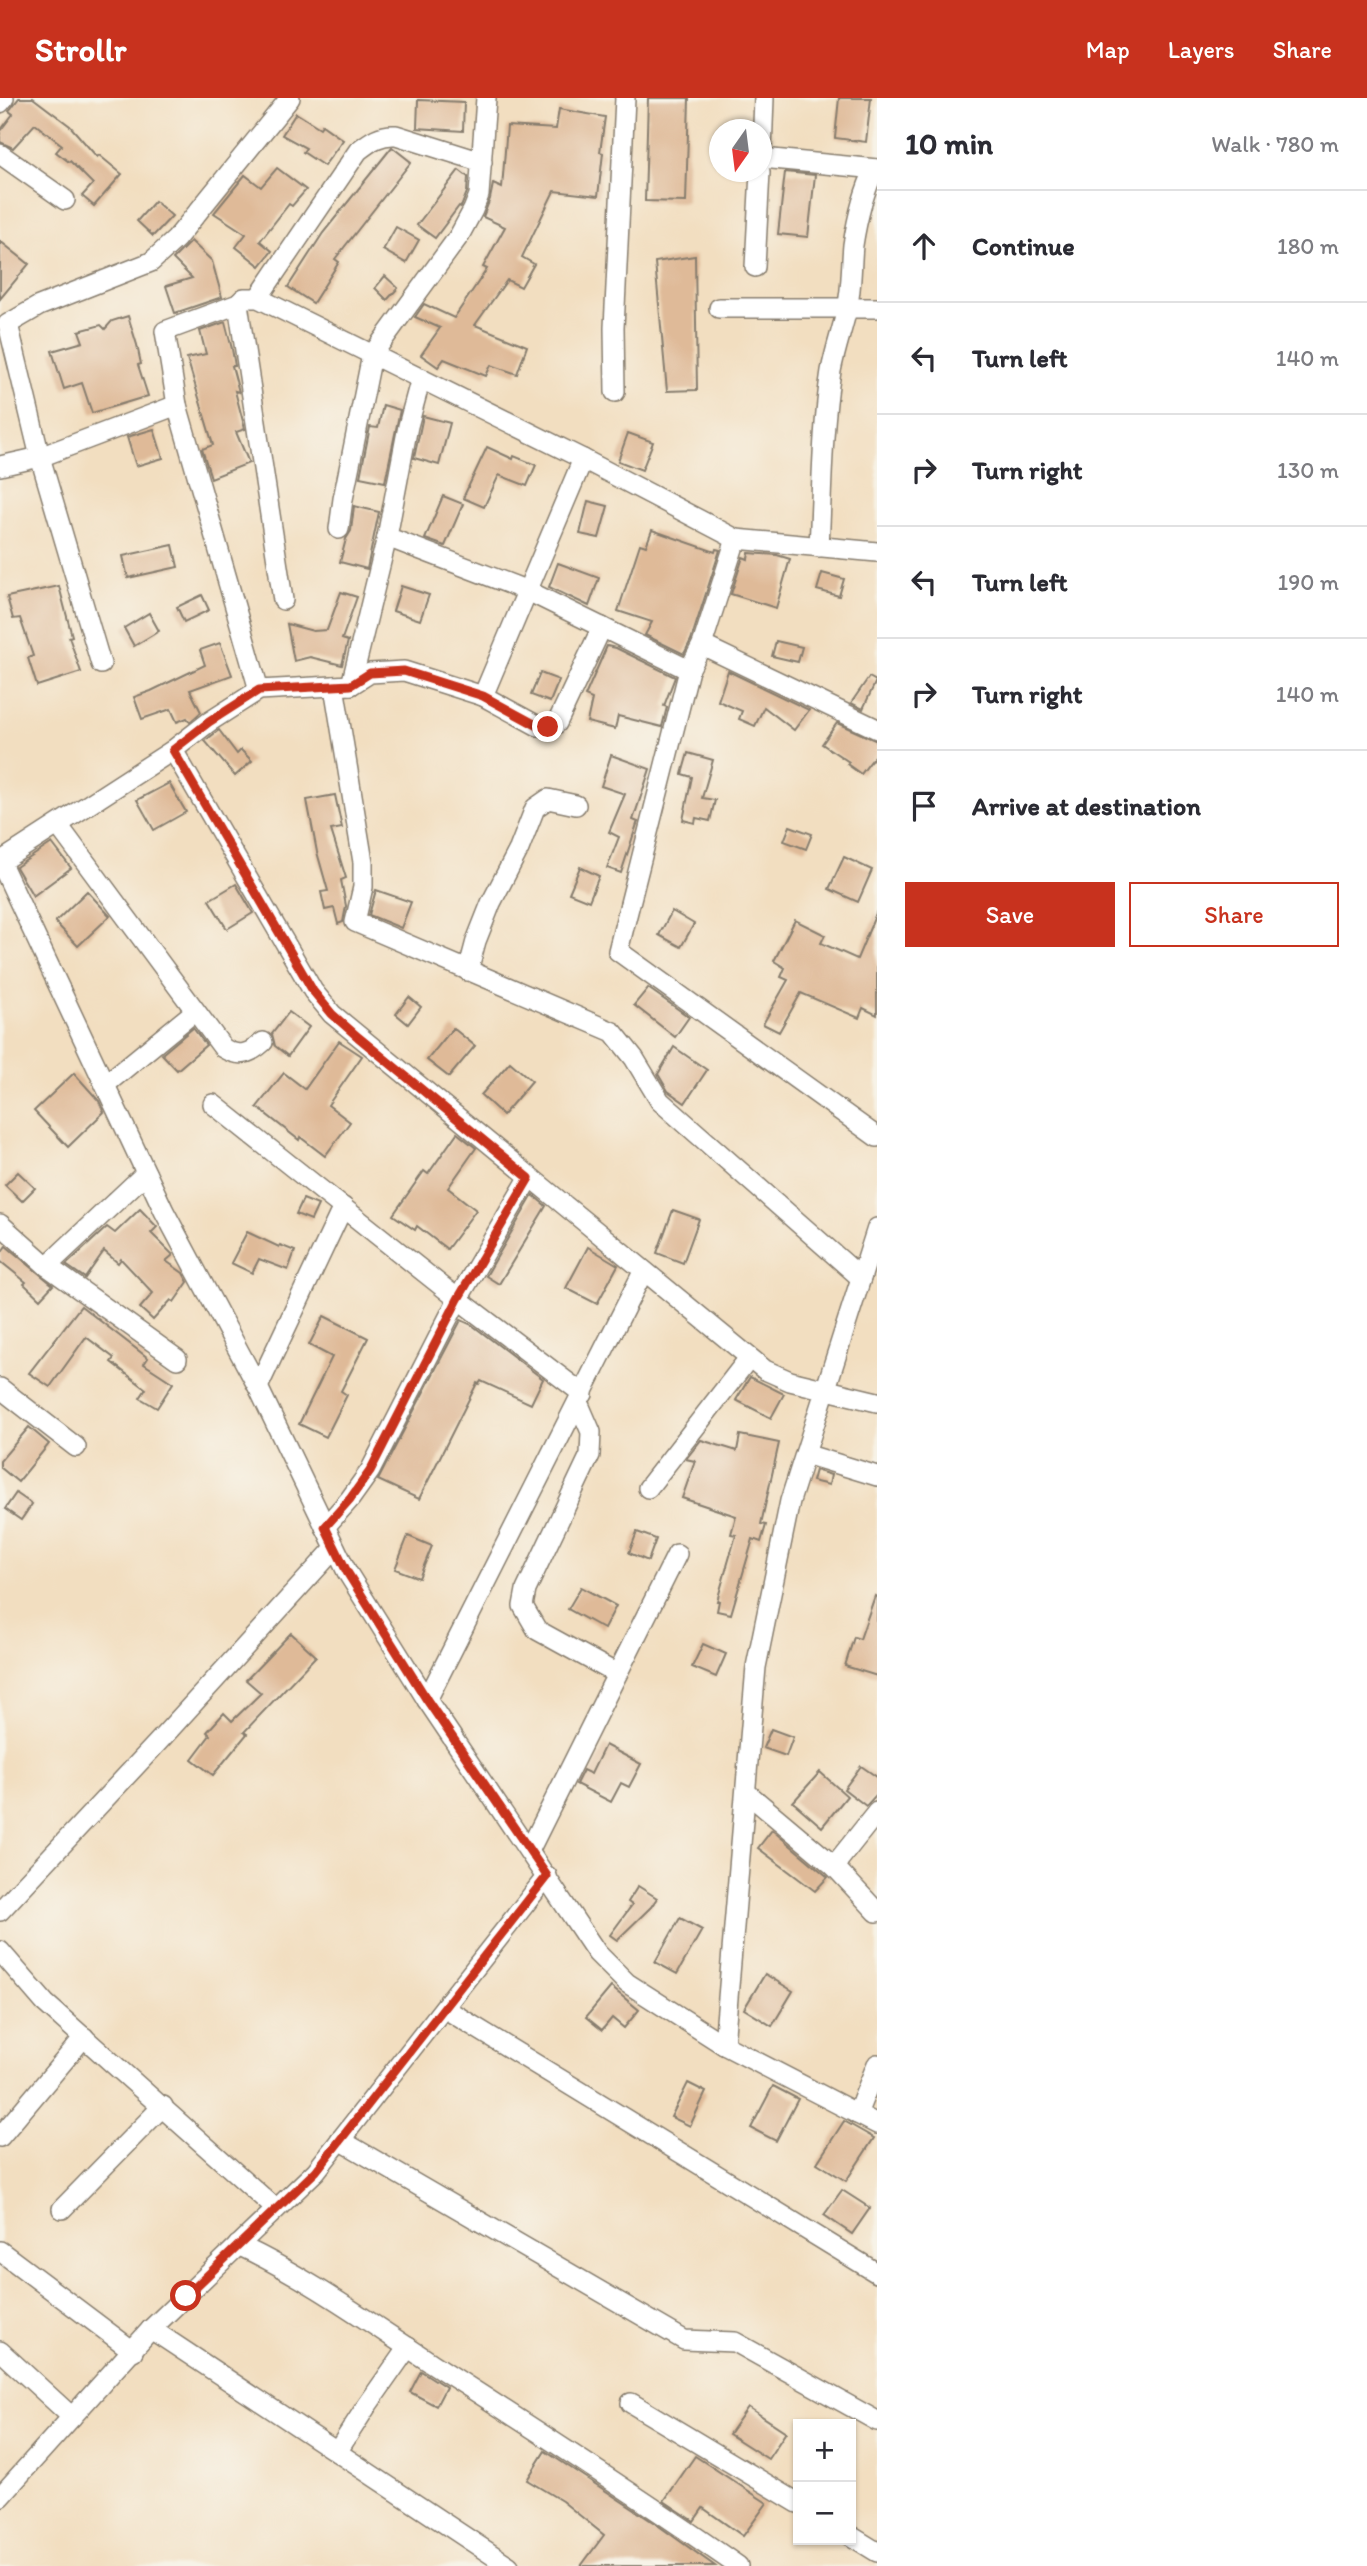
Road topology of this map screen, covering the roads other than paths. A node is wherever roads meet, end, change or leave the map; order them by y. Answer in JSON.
{"nodes":[{"id":1,"x":4,"y":98,"type":"edge"},
{"id":2,"x":290,"y":98,"type":"edge"},
{"id":3,"x":486,"y":98,"type":"edge"},
{"id":4,"x":625,"y":98,"type":"edge"},
{"id":5,"x":764,"y":98,"type":"edge"},
{"id":6,"x":0,"y":103,"type":"edge"},
{"id":7,"x":763,"y":119,"type":"edge"},
{"id":8,"x":0,"y":154,"type":"edge"},
{"id":9,"x":772,"y":159,"type":"edge"},
{"id":10,"x":482,"y":162,"type":"junction"},
{"id":11,"x":876,"y":169,"type":"edge"},
{"id":12,"x":759,"y":182,"type":"edge"},
{"id":13,"x":65,"y":200,"type":"dead end"},
{"id":14,"x":755,"y":267,"type":"dead end"},
{"id":15,"x":258,"y":298,"type":"junction"},
{"id":16,"x":238,"y":304,"type":"junction"},
{"id":17,"x":719,"y":308,"type":"dead end"},
{"id":18,"x":848,"y":308,"type":"junction"},
{"id":19,"x":877,"y":308,"type":"edge"},
{"id":20,"x":4,"y":321,"type":"edge"},
{"id":21,"x":372,"y":355,"type":"junction"},
{"id":22,"x":421,"y":379,"type":"junction"},
{"id":23,"x":615,"y":392,"type":"dead end"},
{"id":24,"x":177,"y":405,"type":"junction"},
{"id":25,"x":40,"y":457,"type":"junction"},
{"id":26,"x":583,"y":459,"type":"junction"},
{"id":27,"x":0,"y":466,"type":"edge"},
{"id":28,"x":340,"y":529,"type":"dead end"},
{"id":29,"x":387,"y":537,"type":"junction"},
{"id":30,"x":736,"y":539,"type":"junction"},
{"id":31,"x":819,"y":547,"type":"junction"},
{"id":32,"x":877,"y":552,"type":"edge"},
{"id":33,"x":528,"y":591,"type":"junction"},
{"id":34,"x":283,"y":600,"type":"dead end"},
{"id":35,"x":602,"y":627,"type":"junction"},
{"id":36,"x":702,"y":645,"type":"junction"},
{"id":37,"x":101,"y":664,"type":"dead end"},
{"id":38,"x":689,"y":670,"type":"junction"},
{"id":39,"x":342,"y":685,"type":"junction"},
{"id":40,"x":259,"y":690,"type":"junction"},
{"id":41,"x":483,"y":696,"type":"junction"},
{"id":42,"x":877,"y":729,"type":"edge"},
{"id":43,"x":173,"y":750,"type":"junction"},
{"id":44,"x":576,"y":805,"type":"dead end"},
{"id":45,"x":58,"y":825,"type":"junction"},
{"id":46,"x":0,"y":862,"type":"edge"},
{"id":47,"x":468,"y":971,"type":"junction"},
{"id":48,"x":194,"y":1012,"type":"junction"},
{"id":49,"x":263,"y":1042,"type":"dead end"},
{"id":50,"x":106,"y":1084,"type":"junction"},
{"id":51,"x":213,"y":1104,"type":"dead end"},
{"id":52,"x":877,"y":1137,"type":"edge"},
{"id":53,"x":146,"y":1173,"type":"junction"},
{"id":54,"x":529,"y":1178,"type":"junction"},
{"id":55,"x":343,"y":1207,"type":"junction"},
{"id":56,"x":0,"y":1224,"type":"edge"},
{"id":57,"x":877,"y":1228,"type":"edge"},
{"id":58,"x":873,"y":1254,"type":"edge"},
{"id":59,"x":47,"y":1266,"type":"junction"},
{"id":60,"x":643,"y":1272,"type":"junction"},
{"id":61,"x":861,"y":1278,"type":"junction"},
{"id":62,"x":458,"y":1299,"type":"junction"},
{"id":63,"x":749,"y":1358,"type":"junction"},
{"id":64,"x":177,"y":1359,"type":"dead end"},
{"id":65,"x":258,"y":1387,"type":"junction"},
{"id":66,"x":0,"y":1388,"type":"edge"},
{"id":67,"x":824,"y":1390,"type":"junction"},
{"id":68,"x":581,"y":1398,"type":"junction"},
{"id":69,"x":877,"y":1402,"type":"edge"},
{"id":70,"x":76,"y":1447,"type":"dead end"},
{"id":71,"x":805,"y":1454,"type":"junction"},
{"id":72,"x":877,"y":1476,"type":"edge"},
{"id":73,"x":648,"y":1488,"type":"dead end"},
{"id":74,"x":325,"y":1527,"type":"junction"},
{"id":75,"x":335,"y":1548,"type":"junction"},
{"id":76,"x":677,"y":1554,"type":"dead end"},
{"id":77,"x":617,"y":1674,"type":"junction"},
{"id":78,"x":427,"y":1700,"type":"junction"},
{"id":79,"x":747,"y":1793,"type":"junction"},
{"id":80,"x":877,"y":1812,"type":"edge"},
{"id":81,"x":529,"y":1851,"type":"junction"},
{"id":82,"x":834,"y":1866,"type":"junction"},
{"id":83,"x":547,"y":1876,"type":"junction"},
{"id":84,"x":0,"y":1911,"type":"edge"},
{"id":85,"x":877,"y":1912,"type":"edge"},
{"id":86,"x":0,"y":1951,"type":"edge"},
{"id":87,"x":444,"y":2008,"type":"junction"},
{"id":88,"x":84,"y":2037,"type":"junction"},
{"id":89,"x":724,"y":2045,"type":"junction"},
{"id":90,"x":877,"y":2064,"type":"edge"},
{"id":91,"x":163,"y":2106,"type":"junction"},
{"id":92,"x":857,"y":2114,"type":"junction"},
{"id":93,"x":877,"y":2124,"type":"edge"},
{"id":94,"x":0,"y":2137,"type":"edge"},
{"id":95,"x":340,"y":2140,"type":"junction"},
{"id":96,"x":62,"y":2209,"type":"dead end"},
{"id":97,"x":276,"y":2209,"type":"junction"},
{"id":98,"x":238,"y":2245,"type":"junction"},
{"id":99,"x":0,"y":2252,"type":"edge"},
{"id":100,"x":877,"y":2273,"type":"edge"},
{"id":101,"x":151,"y":2329,"type":"junction"},
{"id":102,"x":408,"y":2347,"type":"junction"},
{"id":103,"x":0,"y":2351,"type":"edge"},
{"id":104,"x":133,"y":2351,"type":"junction"},
{"id":105,"x":631,"y":2403,"type":"dead end"},
{"id":106,"x":72,"y":2417,"type":"junction"},
{"id":107,"x":877,"y":2421,"type":"edge"},
{"id":108,"x":337,"y":2452,"type":"junction"},
{"id":109,"x":0,"y":2497,"type":"edge"},
{"id":110,"x":793,"y":2500,"type":"edge"},
{"id":111,"x":856,"y":2539,"type":"edge"},
{"id":112,"x":877,"y":2552,"type":"edge"},
{"id":113,"x":509,"y":2566,"type":"edge"},
{"id":114,"x":738,"y":2566,"type":"edge"}],
"edges":[{"from":1,"to":6,"type":"street"},
{"from":2,"to":20,"type":"street"},
{"from":3,"to":10,"type":"street"},
{"from":4,"to":23,"type":"street"},
{"from":5,"to":7,"type":"street"},
{"from":8,"to":13,"type":"street"},
{"from":9,"to":11,"type":"street"},
{"from":10,"to":15,"type":"street"},
{"from":10,"to":21,"type":"street"},
{"from":11,"to":18,"type":"street"},
{"from":12,"to":14,"type":"street"},
{"from":15,"to":16,"type":"street"},
{"from":15,"to":21,"type":"street"},
{"from":16,"to":24,"type":"street"},
{"from":16,"to":34,"type":"street"},
{"from":17,"to":18,"type":"street"},
{"from":18,"to":19,"type":"street"},
{"from":18,"to":31,"type":"street"},
{"from":20,"to":25,"type":"street"},
{"from":21,"to":22,"type":"street"},
{"from":21,"to":28,"type":"street"},
{"from":22,"to":26,"type":"street"},
{"from":22,"to":29,"type":"street"},
{"from":24,"to":25,"type":"street"},
{"from":24,"to":40,"type":"street"},
{"from":25,"to":27,"type":"street"},
{"from":25,"to":37,"type":"street"},
{"from":26,"to":30,"type":"street"},
{"from":26,"to":33,"type":"street"},
{"from":29,"to":33,"type":"street"},
{"from":29,"to":39,"type":"street"},
{"from":30,"to":31,"type":"street"},
{"from":30,"to":36,"type":"street"},
{"from":31,"to":32,"type":"street"},
{"from":33,"to":35,"type":"street"},
{"from":33,"to":41,"type":"street"},
{"from":35,"to":38,"type":"street"},
{"from":35,"to":41,"type":"street"},
{"from":36,"to":38,"type":"street"},
{"from":36,"to":42,"type":"street"},
{"from":38,"to":52,"type":"street"},
{"from":39,"to":40,"type":"street"},
{"from":39,"to":41,"type":"street"},
{"from":39,"to":47,"type":"street"},
{"from":40,"to":43,"type":"street"},
{"from":43,"to":45,"type":"street"},
{"from":43,"to":54,"type":"street"},
{"from":44,"to":47,"type":"street"},
{"from":45,"to":46,"type":"street"},
{"from":45,"to":48,"type":"street"},
{"from":46,"to":50,"type":"street"},
{"from":47,"to":61,"type":"street"},
{"from":48,"to":49,"type":"street"},
{"from":48,"to":50,"type":"street"},
{"from":50,"to":53,"type":"street"},
{"from":51,"to":55,"type":"street"},
{"from":53,"to":59,"type":"street"},
{"from":53,"to":65,"type":"street"},
{"from":54,"to":60,"type":"street"},
{"from":54,"to":62,"type":"street"},
{"from":55,"to":62,"type":"street"},
{"from":55,"to":65,"type":"street"},
{"from":56,"to":59,"type":"street"},
{"from":57,"to":58,"type":"street"},
{"from":58,"to":61,"type":"street"},
{"from":59,"to":64,"type":"street"},
{"from":60,"to":63,"type":"street"},
{"from":60,"to":68,"type":"street"},
{"from":61,"to":67,"type":"street"},
{"from":62,"to":68,"type":"street"},
{"from":62,"to":74,"type":"street"},
{"from":63,"to":67,"type":"street"},
{"from":63,"to":73,"type":"street"},
{"from":65,"to":74,"type":"street"},
{"from":66,"to":70,"type":"street"},
{"from":67,"to":69,"type":"street"},
{"from":67,"to":71,"type":"street"},
{"from":68,"to":77,"type":"street"},
{"from":68,"to":78,"type":"street"},
{"from":71,"to":72,"type":"street"},
{"from":71,"to":79,"type":"street"},
{"from":74,"to":75,"type":"street"},
{"from":75,"to":78,"type":"street"},
{"from":75,"to":84,"type":"street"},
{"from":76,"to":77,"type":"street"},
{"from":77,"to":81,"type":"street"},
{"from":78,"to":81,"type":"street"},
{"from":79,"to":82,"type":"street"},
{"from":79,"to":89,"type":"street"},
{"from":80,"to":82,"type":"street"},
{"from":81,"to":83,"type":"street"},
{"from":82,"to":85,"type":"street"},
{"from":83,"to":87,"type":"street"},
{"from":83,"to":89,"type":"street"},
{"from":86,"to":88,"type":"street"},
{"from":87,"to":95,"type":"street"},
{"from":87,"to":100,"type":"street"},
{"from":88,"to":91,"type":"street"},
{"from":88,"to":94,"type":"street"},
{"from":89,"to":92,"type":"street"},
{"from":90,"to":92,"type":"street"},
{"from":91,"to":96,"type":"street"},
{"from":91,"to":97,"type":"street"},
{"from":92,"to":93,"type":"street"},
{"from":95,"to":97,"type":"street"},
{"from":95,"to":107,"type":"street"},
{"from":97,"to":98,"type":"street"},
{"from":98,"to":101,"type":"street"},
{"from":98,"to":102,"type":"street"},
{"from":99,"to":104,"type":"street"},
{"from":101,"to":104,"type":"street"},
{"from":101,"to":108,"type":"street"},
{"from":102,"to":108,"type":"street"},
{"from":102,"to":114,"type":"street"},
{"from":103,"to":106,"type":"street"},
{"from":104,"to":106,"type":"street"},
{"from":105,"to":110,"type":"street"},
{"from":106,"to":109,"type":"street"},
{"from":108,"to":113,"type":"street"},
{"from":111,"to":112,"type":"street"}]}
